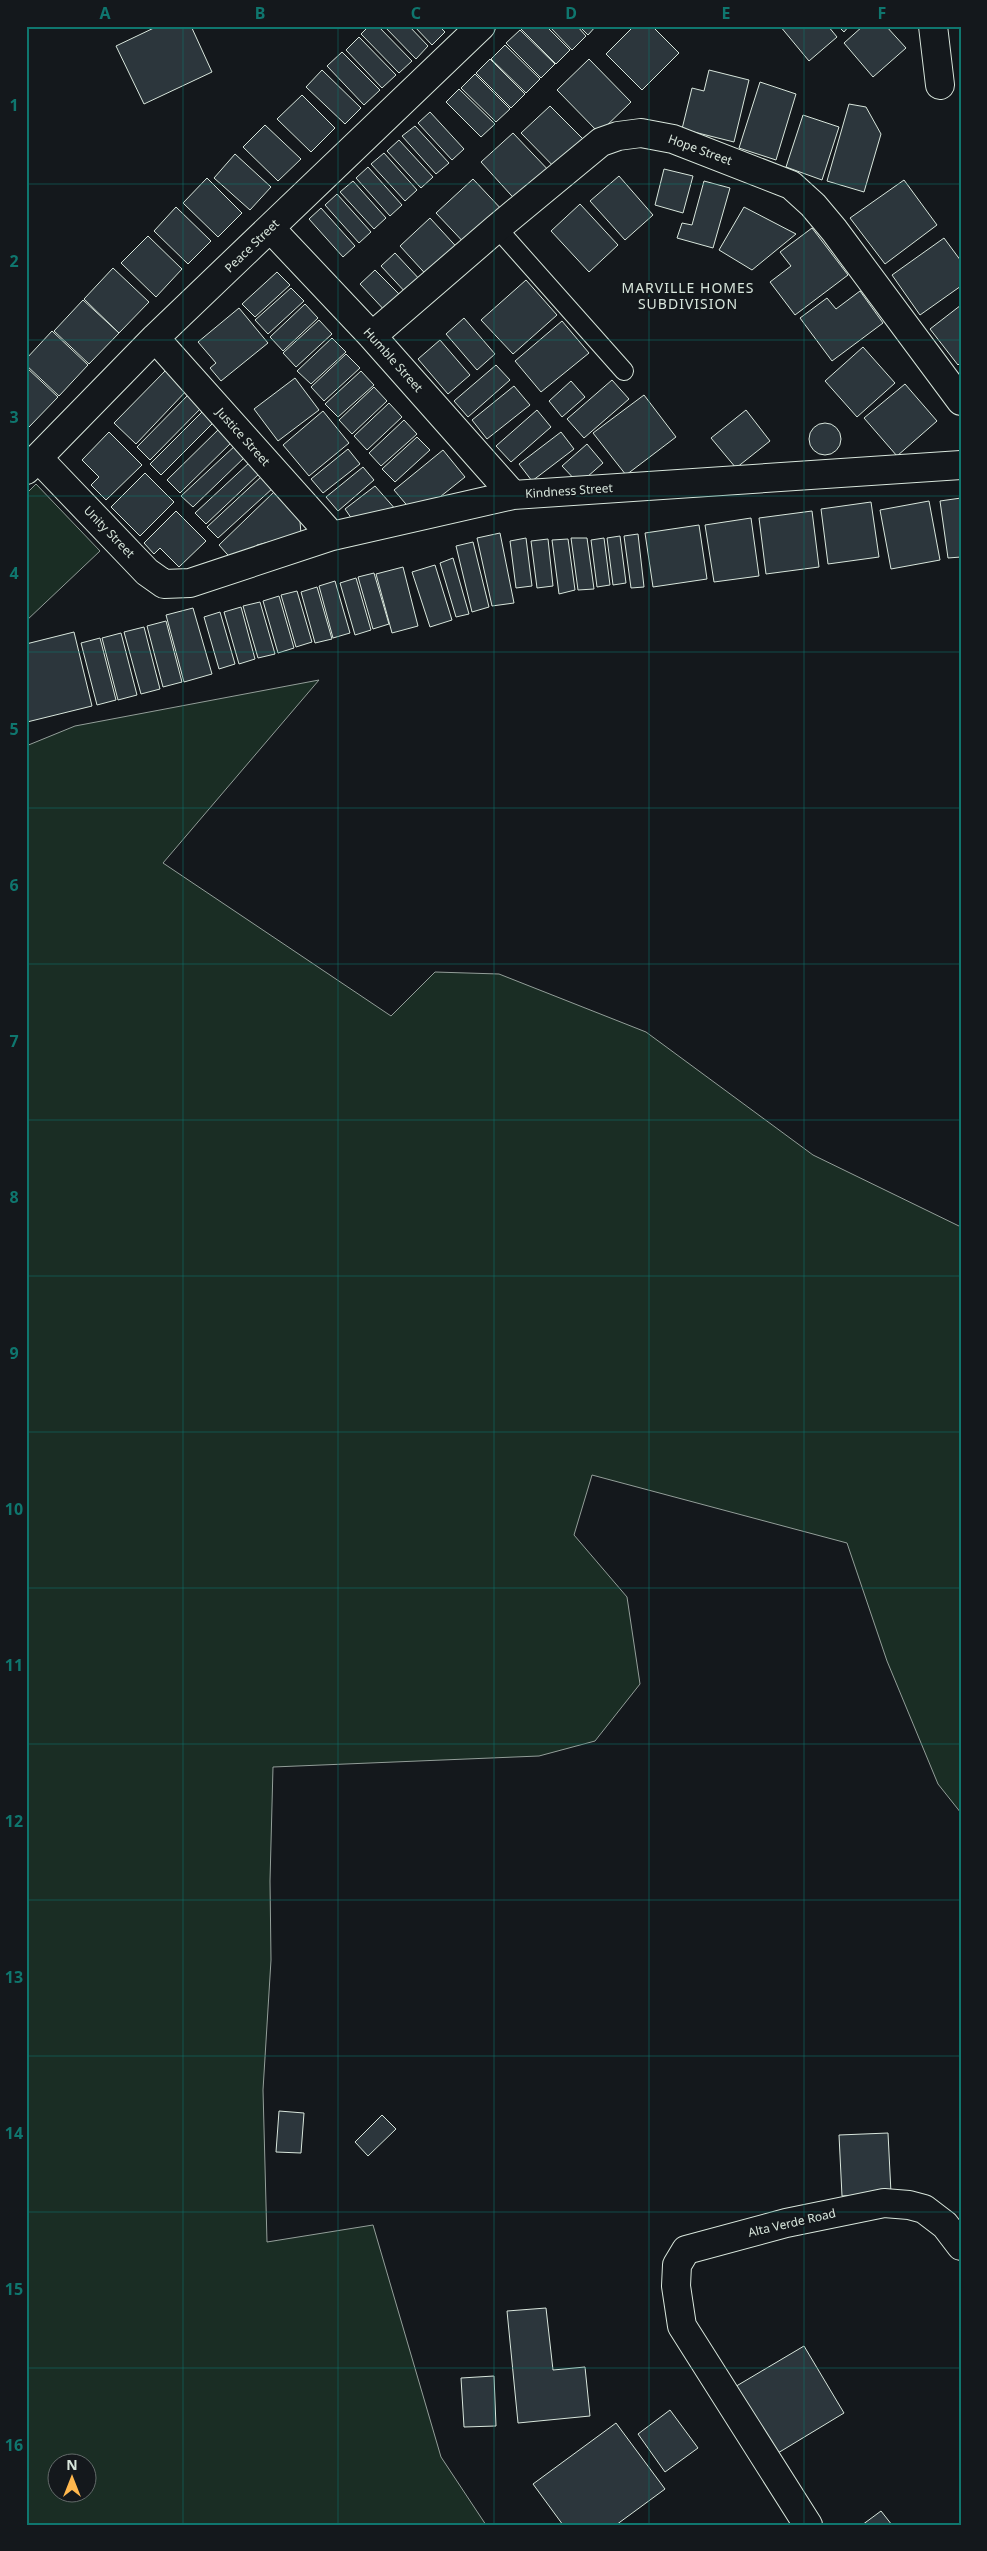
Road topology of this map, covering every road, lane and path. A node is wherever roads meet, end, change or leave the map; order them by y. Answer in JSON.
{"nodes":[{"id":1,"x":481,"y":26,"type":"edge"},
{"id":2,"x":933,"y":26,"type":"edge"},
{"id":3,"x":940,"y":85,"type":"dead end"},
{"id":4,"x":497,"y":228,"type":"junction"},
{"id":5,"x":271,"y":229,"type":"junction"},
{"id":6,"x":372,"y":336,"type":"junction"},
{"id":7,"x":155,"y":338,"type":"junction"},
{"id":8,"x":624,"y":371,"type":"dead end"},
{"id":9,"x":961,"y":401,"type":"edge"},
{"id":10,"x":32,"y":464,"type":"edge"},
{"id":11,"x":961,"y":465,"type":"edge"},
{"id":12,"x":513,"y":495,"type":"junction"},
{"id":13,"x":332,"y":536,"type":"junction"},
{"id":14,"x":190,"y":583,"type":"joint"},
{"id":15,"x":961,"y":2246,"type":"edge"},
{"id":16,"x":808,"y":2525,"type":"edge"}],
"edges":[{"from":1,"to":5,"type":"street","name":"Peace Street"},
{"from":2,"to":3,"type":"street"},
{"from":4,"to":6,"type":"street","name":"Hope Street"},
{"from":4,"to":8,"type":"lane"},
{"from":4,"to":9,"type":"street","name":"Hope Street"},
{"from":5,"to":6,"type":"street","name":"Humble Street"},
{"from":5,"to":7,"type":"street","name":"Peace Street"},
{"from":6,"to":12,"type":"street","name":"Humble Street"},
{"from":7,"to":10,"type":"street","name":"Peace Street"},
{"from":7,"to":13,"type":"street","name":"Justice Street"},
{"from":10,"to":14,"type":"street","name":"Unity Street"},
{"from":11,"to":12,"type":"street","name":"Kindness Street"},
{"from":12,"to":13,"type":"street","name":"Kindness Street"},
{"from":13,"to":14,"type":"street","name":"Kindness Street"},
{"from":15,"to":16,"type":"street","name":"Alta Verde Road"}]}
